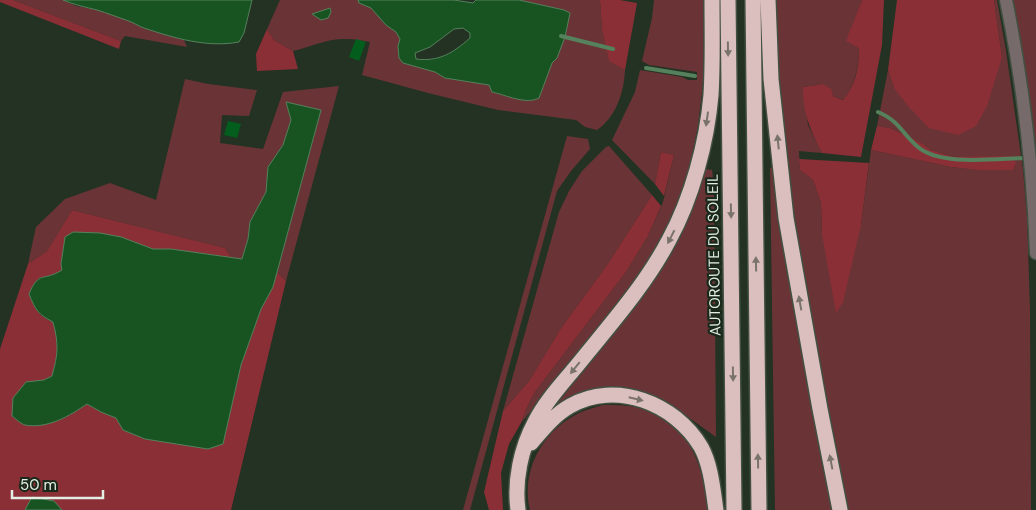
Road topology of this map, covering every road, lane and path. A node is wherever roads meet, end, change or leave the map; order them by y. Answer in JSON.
{"nodes":[{"id":1,"x":712,"y":0,"type":"edge"},
{"id":2,"x":728,"y":0,"type":"edge"},
{"id":3,"x":753,"y":0,"type":"edge"},
{"id":4,"x":768,"y":0,"type":"edge"},
{"id":5,"x":1006,"y":0,"type":"edge"},
{"id":6,"x":1036,"y":253,"type":"edge"},
{"id":7,"x":522,"y":454,"type":"junction"},
{"id":8,"x":518,"y":510,"type":"edge"},
{"id":9,"x":716,"y":510,"type":"edge"},
{"id":10,"x":734,"y":510,"type":"edge"},
{"id":11,"x":758,"y":510,"type":"edge"},
{"id":12,"x":840,"y":510,"type":"edge"}],
"edges":[{"from":1,"to":7,"type":"highway","one_way":true},
{"from":2,"to":10,"type":"highway","name":"AUTOROUTE DU SOLEIL","one_way":true},
{"from":11,"to":3,"type":"highway","one_way":true},
{"from":12,"to":4,"type":"highway","one_way":true},
{"from":5,"to":6,"type":"street"},
{"from":7,"to":8,"type":"highway"},
{"from":7,"to":9,"type":"highway","one_way":true}]}
